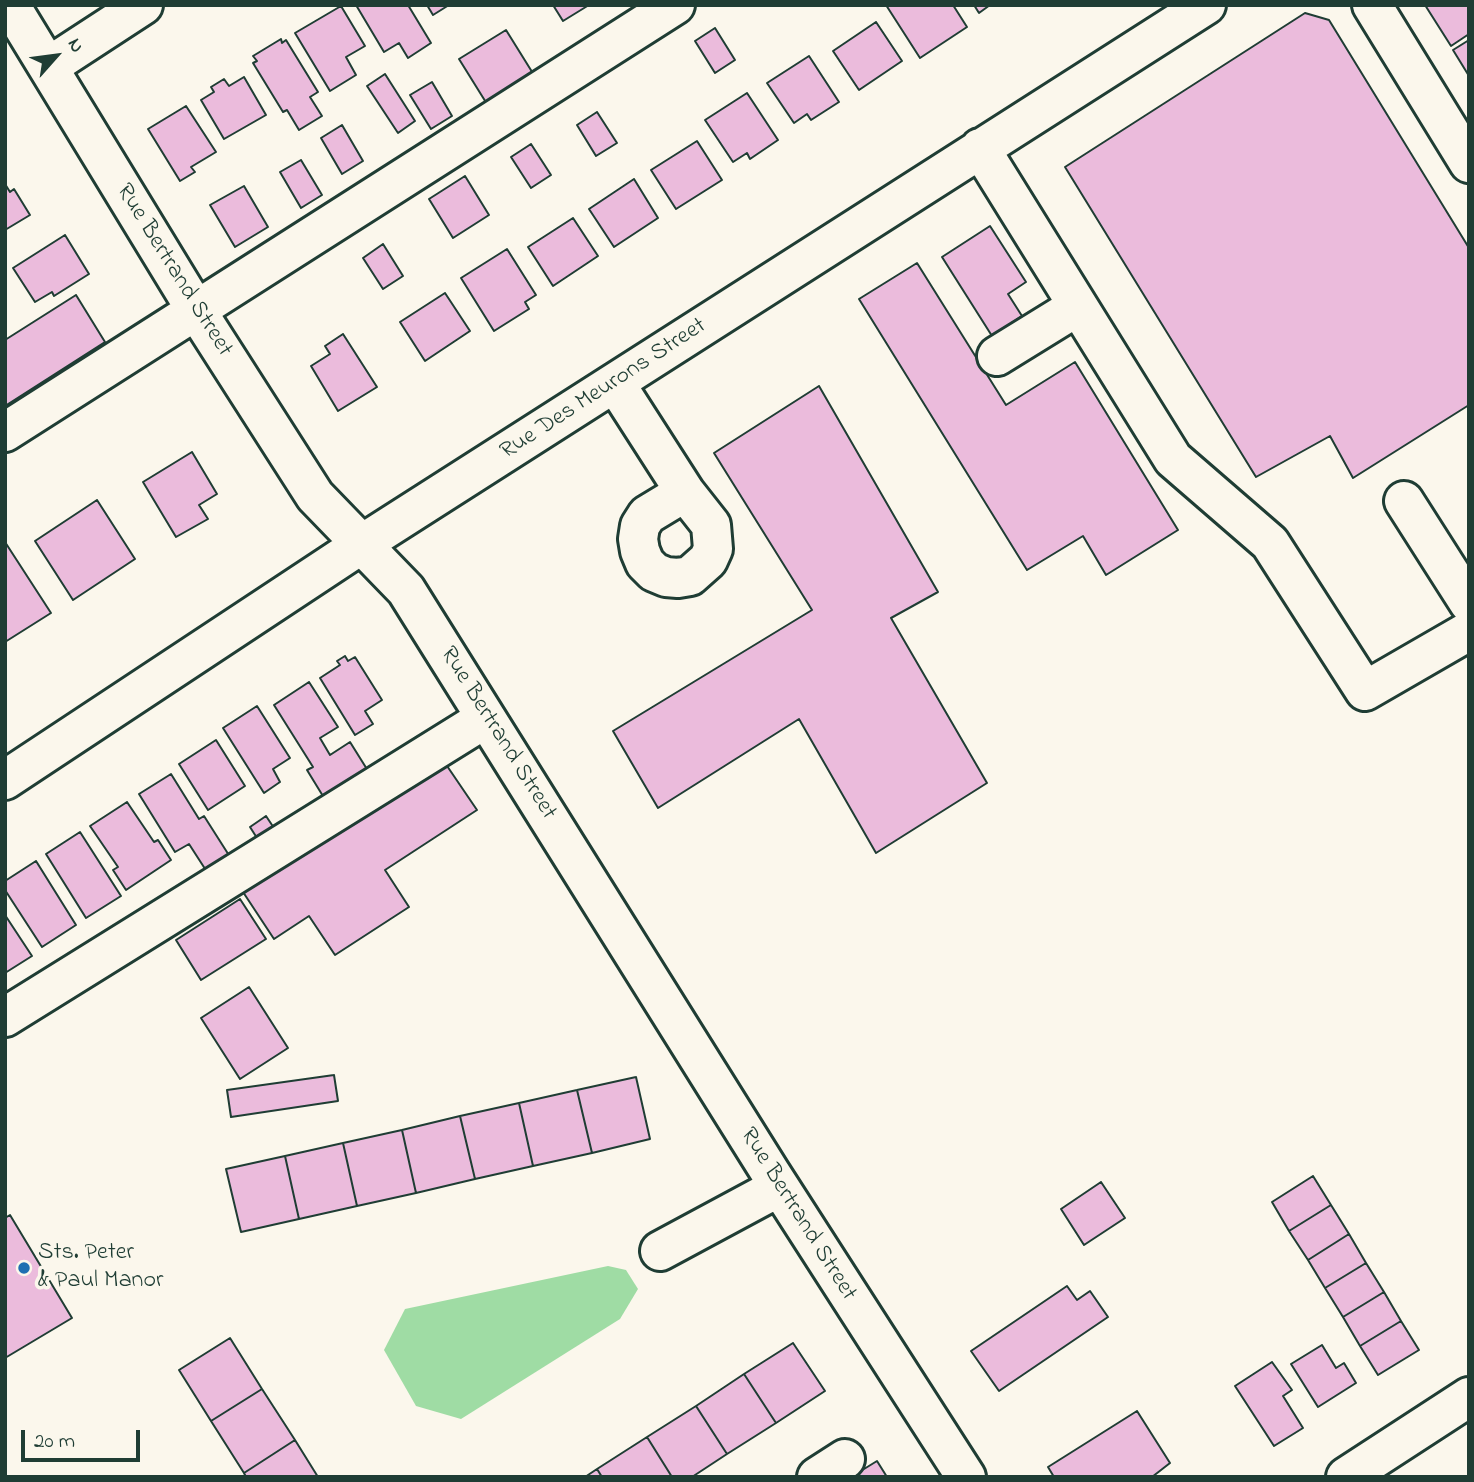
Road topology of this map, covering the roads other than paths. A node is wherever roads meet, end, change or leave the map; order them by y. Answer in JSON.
{"nodes":[{"id":1,"x":10,"y":5,"type":"edge"},
{"id":2,"x":143,"y":5,"type":"edge"},
{"id":3,"x":675,"y":5,"type":"edge"},
{"id":4,"x":1206,"y":5,"type":"edge"},
{"id":5,"x":1372,"y":5,"type":"edge"},
{"id":6,"x":1157,"y":18,"type":"edge"},
{"id":7,"x":48,"y":67,"type":"junction"},
{"id":8,"x":980,"y":148,"type":"junction"},
{"id":9,"x":1469,"y":163,"type":"edge"},
{"id":10,"x":1078,"y":306,"type":"junction"},
{"id":11,"x":196,"y":310,"type":"junction"},
{"id":12,"x":997,"y":356,"type":"dead end"},
{"id":13,"x":615,"y":383,"type":"junction"},
{"id":14,"x":5,"y":432,"type":"edge"},
{"id":15,"x":685,"y":492,"type":"dead end"},
{"id":16,"x":1404,"y":501,"type":"dead end"},
{"id":17,"x":362,"y":544,"type":"junction"},
{"id":18,"x":1469,"y":603,"type":"edge"},
{"id":19,"x":1469,"y":631,"type":"edge"},
{"id":20,"x":486,"y":718,"type":"junction"},
{"id":21,"x":5,"y":780,"type":"edge"},
{"id":22,"x":5,"y":1017,"type":"edge"},
{"id":23,"x":779,"y":1187,"type":"junction"},
{"id":24,"x":660,"y":1251,"type":"dead end"},
{"id":25,"x":1469,"y":1397,"type":"edge"},
{"id":26,"x":966,"y":1477,"type":"edge"},
{"id":27,"x":1346,"y":1477,"type":"edge"}],
"edges":[{"from":1,"to":7,"type":"street","name":"Rue Bertrand Street"},
{"from":2,"to":7,"type":"street"},
{"from":3,"to":11,"type":"street"},
{"from":4,"to":6,"type":"street","name":"Rue Des Meurons Street"},
{"from":5,"to":9,"type":"street"},
{"from":6,"to":8,"type":"street","name":"Rue Des Meurons Street"},
{"from":7,"to":11,"type":"street","name":"Rue Bertrand Street"},
{"from":8,"to":10,"type":"street"},
{"from":8,"to":13,"type":"street","name":"Rue Des Meurons Street"},
{"from":10,"to":12,"type":"street"},
{"from":10,"to":19,"type":"street"},
{"from":11,"to":14,"type":"street"},
{"from":11,"to":17,"type":"street","name":"Rue Bertrand Street"},
{"from":13,"to":15,"type":"street"},
{"from":13,"to":17,"type":"street","name":"Rue Des Meurons Street"},
{"from":16,"to":18,"type":"street"},
{"from":17,"to":20,"type":"street","name":"Rue Bertrand Street"},
{"from":17,"to":21,"type":"street","name":"Rue Des Meurons Street"},
{"from":20,"to":22,"type":"street"},
{"from":20,"to":23,"type":"street","name":"Rue Bertrand Street"},
{"from":23,"to":24,"type":"street"},
{"from":23,"to":26,"type":"street","name":"Rue Bertrand Street"},
{"from":25,"to":27,"type":"street"}]}
